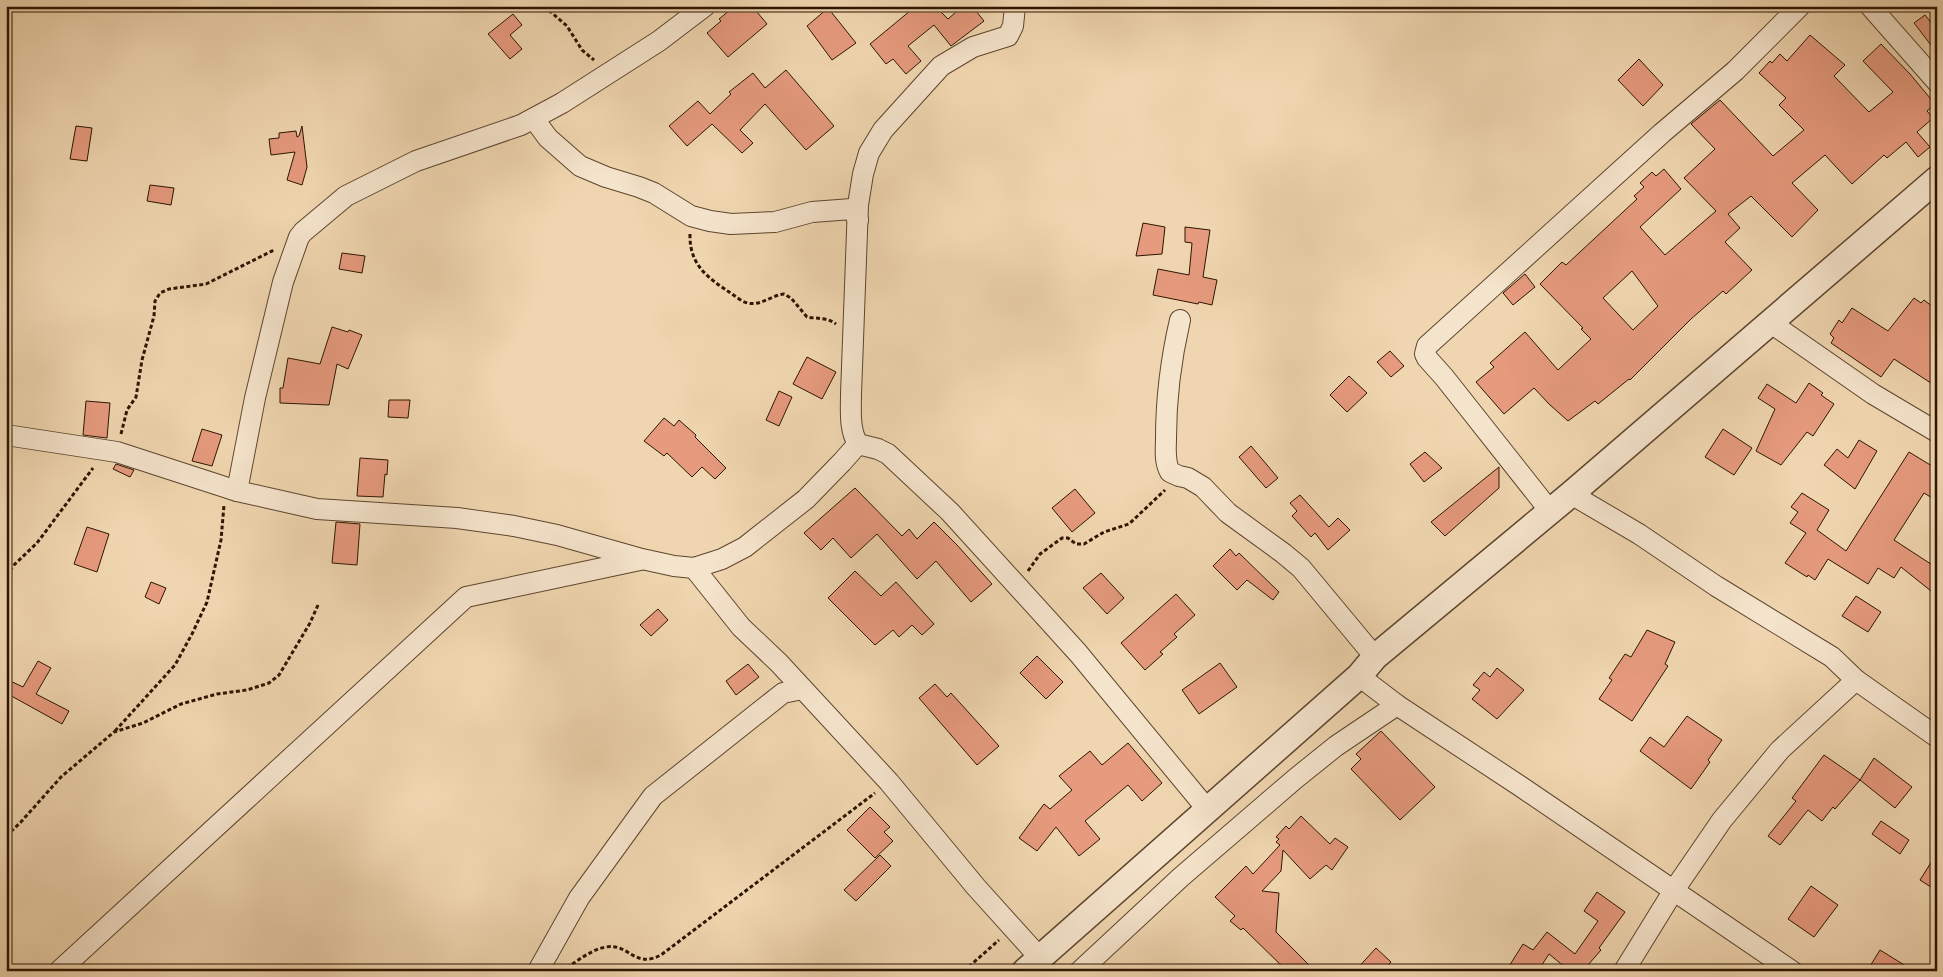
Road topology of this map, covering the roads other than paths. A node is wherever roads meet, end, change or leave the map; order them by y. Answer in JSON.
{"nodes":[{"id":1,"x":705,"y":6,"type":"edge"},
{"id":2,"x":1016,"y":6,"type":"edge"},
{"id":3,"x":1800,"y":6,"type":"edge"},
{"id":4,"x":1870,"y":6,"type":"edge"},
{"id":5,"x":1937,"y":82,"type":"edge"},
{"id":6,"x":534,"y":119,"type":"junction"},
{"id":7,"x":1937,"y":179,"type":"edge"},
{"id":8,"x":858,"y":220,"type":"junction"},
{"id":9,"x":1180,"y":320,"type":"dead end"},
{"id":10,"x":1771,"y":323,"type":"junction"},
{"id":11,"x":1937,"y":432,"type":"edge"},
{"id":12,"x":6,"y":435,"type":"edge"},
{"id":13,"x":858,"y":444,"type":"junction"},
{"id":14,"x":232,"y":489,"type":"junction"},
{"id":15,"x":1571,"y":494,"type":"junction"},
{"id":16,"x":1550,"y":511,"type":"junction"},
{"id":17,"x":642,"y":559,"type":"junction"},
{"id":18,"x":694,"y":568,"type":"junction"},
{"id":19,"x":1375,"y":657,"type":"junction"},
{"id":20,"x":1359,"y":676,"type":"junction"},
{"id":21,"x":1856,"y":680,"type":"junction"},
{"id":22,"x":802,"y":689,"type":"junction"},
{"id":23,"x":1397,"y":705,"type":"junction"},
{"id":24,"x":1937,"y":737,"type":"edge"},
{"id":25,"x":1207,"y":809,"type":"junction"},
{"id":26,"x":1674,"y":890,"type":"junction"},
{"id":27,"x":1032,"y":964,"type":"edge"},
{"id":28,"x":59,"y":971,"type":"edge"},
{"id":29,"x":538,"y":971,"type":"edge"},
{"id":30,"x":1080,"y":971,"type":"edge"},
{"id":31,"x":1624,"y":971,"type":"edge"},
{"id":32,"x":1792,"y":971,"type":"edge"}],
"edges":[{"from":1,"to":6,"type":"street"},
{"from":2,"to":8,"type":"street"},
{"from":3,"to":16,"type":"street"},
{"from":4,"to":5,"type":"street"},
{"from":6,"to":8,"type":"street"},
{"from":6,"to":14,"type":"street"},
{"from":7,"to":10,"type":"street"},
{"from":8,"to":13,"type":"street"},
{"from":9,"to":19,"type":"street"},
{"from":10,"to":11,"type":"street"},
{"from":10,"to":15,"type":"street"},
{"from":12,"to":14,"type":"street"},
{"from":13,"to":18,"type":"street"},
{"from":13,"to":25,"type":"street"},
{"from":14,"to":17,"type":"street"},
{"from":15,"to":16,"type":"street"},
{"from":15,"to":21,"type":"street"},
{"from":16,"to":19,"type":"street"},
{"from":17,"to":18,"type":"street"},
{"from":17,"to":28,"type":"street"},
{"from":18,"to":22,"type":"street"},
{"from":19,"to":20,"type":"street"},
{"from":20,"to":23,"type":"street"},
{"from":20,"to":25,"type":"street"},
{"from":21,"to":24,"type":"street"},
{"from":21,"to":26,"type":"street"},
{"from":22,"to":27,"type":"street"},
{"from":22,"to":29,"type":"street"},
{"from":23,"to":26,"type":"street"},
{"from":23,"to":30,"type":"street"},
{"from":25,"to":27,"type":"street"},
{"from":26,"to":31,"type":"street"},
{"from":26,"to":32,"type":"street"}]}
